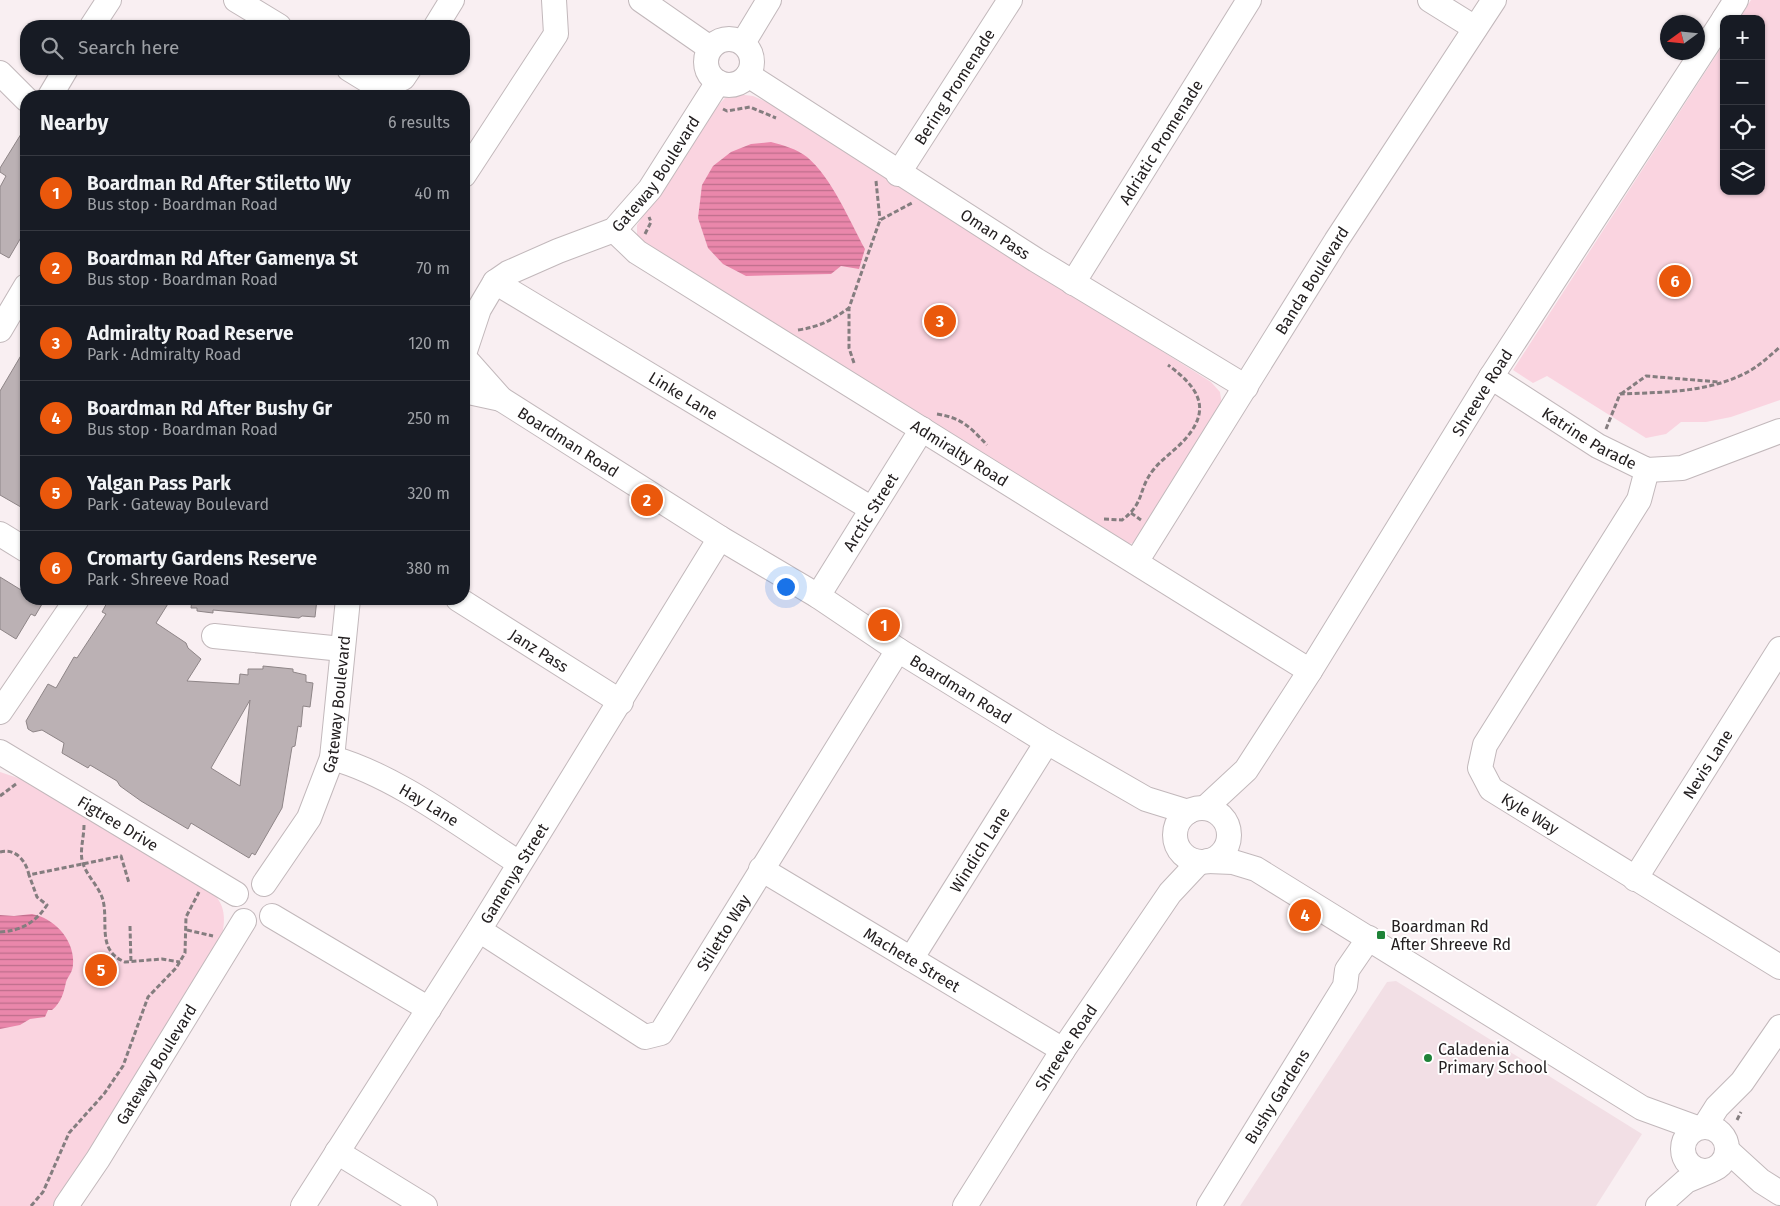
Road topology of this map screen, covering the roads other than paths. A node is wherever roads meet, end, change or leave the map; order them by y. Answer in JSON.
{"nodes":[{"id":1,"x":109,"y":0,"type":"edge"},
{"id":2,"x":236,"y":0,"type":"edge"},
{"id":3,"x":452,"y":0,"type":"edge"},
{"id":4,"x":554,"y":0,"type":"edge"},
{"id":5,"x":641,"y":0,"type":"edge"},
{"id":6,"x":769,"y":0,"type":"edge"},
{"id":7,"x":1010,"y":0,"type":"edge"},
{"id":8,"x":1249,"y":0,"type":"edge"},
{"id":9,"x":1430,"y":0,"type":"edge"},
{"id":10,"x":1494,"y":0,"type":"edge"},
{"id":11,"x":1736,"y":0,"type":"edge"},
{"id":12,"x":1727,"y":15,"type":"edge"},
{"id":13,"x":96,"y":20,"type":"edge"},
{"id":14,"x":269,"y":20,"type":"edge"},
{"id":15,"x":440,"y":20,"type":"edge"},
{"id":16,"x":1720,"y":25,"type":"edge"},
{"id":17,"x":1475,"y":28,"type":"junction"},
{"id":18,"x":743,"y":43,"type":"junction"},
{"id":19,"x":710,"y":48,"type":"junction"},
{"id":20,"x":0,"y":73,"type":"edge"},
{"id":21,"x":62,"y":75,"type":"edge"},
{"id":22,"x":358,"y":75,"type":"edge"},
{"id":23,"x":405,"y":75,"type":"edge"},
{"id":24,"x":748,"y":76,"type":"junction"},
{"id":25,"x":718,"y":82,"type":"junction"},
{"id":26,"x":54,"y":90,"type":"edge"},
{"id":27,"x":382,"y":90,"type":"edge"},
{"id":28,"x":388,"y":90,"type":"edge"},
{"id":29,"x":20,"y":93,"type":"edge"},
{"id":30,"x":470,"y":156,"type":"edge"},
{"id":31,"x":887,"y":177,"type":"junction"},
{"id":32,"x":614,"y":230,"type":"junction"},
{"id":33,"x":495,"y":282,"type":"junction"},
{"id":34,"x":1073,"y":283,"type":"junction"},
{"id":35,"x":20,"y":296,"type":"edge"},
{"id":36,"x":471,"y":316,"type":"edge"},
{"id":37,"x":0,"y":330,"type":"edge"},
{"id":38,"x":470,"y":366,"type":"edge"},
{"id":39,"x":1491,"y":377,"type":"junction"},
{"id":40,"x":1246,"y":387,"type":"junction"},
{"id":41,"x":470,"y":392,"type":"edge"},
{"id":42,"x":501,"y":399,"type":"junction"},
{"id":43,"x":926,"y":421,"type":"junction"},
{"id":44,"x":1780,"y":431,"type":"edge"},
{"id":45,"x":1647,"y":470,"type":"junction"},
{"id":46,"x":872,"y":509,"type":"junction"},
{"id":47,"x":0,"y":534,"type":"edge"},
{"id":48,"x":720,"y":538,"type":"junction"},
{"id":49,"x":20,"y":546,"type":"edge"},
{"id":50,"x":1136,"y":562,"type":"junction"},
{"id":51,"x":818,"y":596,"type":"junction"},
{"id":52,"x":73,"y":605,"type":"edge"},
{"id":53,"x":347,"y":605,"type":"edge"},
{"id":54,"x":467,"y":605,"type":"edge"},
{"id":55,"x":214,"y":636,"type":"dead end"},
{"id":56,"x":342,"y":649,"type":"junction"},
{"id":57,"x":1780,"y":649,"type":"edge"},
{"id":58,"x":898,"y":650,"type":"junction"},
{"id":59,"x":1310,"y":671,"type":"junction"},
{"id":60,"x":621,"y":702,"type":"junction"},
{"id":61,"x":0,"y":712,"type":"edge"},
{"id":62,"x":0,"y":731,"type":"edge"},
{"id":63,"x":1047,"y":742,"type":"junction"},
{"id":64,"x":0,"y":746,"type":"edge"},
{"id":65,"x":0,"y":752,"type":"edge"},
{"id":66,"x":332,"y":758,"type":"junction"},
{"id":67,"x":1246,"y":770,"type":"junction"},
{"id":68,"x":1146,"y":799,"type":"junction"},
{"id":69,"x":1197,"y":810,"type":"junction"},
{"id":70,"x":1227,"y":826,"type":"junction"},
{"id":71,"x":1191,"y":852,"type":"junction"},
{"id":72,"x":519,"y":863,"type":"junction"},
{"id":73,"x":1256,"y":868,"type":"junction"},
{"id":74,"x":761,"y":869,"type":"junction"},
{"id":75,"x":1635,"y":879,"type":"junction"},
{"id":76,"x":264,"y":884,"type":"junction"},
{"id":77,"x":236,"y":894,"type":"junction"},
{"id":78,"x":272,"y":916,"type":"junction"},
{"id":79,"x":244,"y":921,"type":"junction"},
{"id":80,"x":479,"y":930,"type":"junction"},
{"id":81,"x":1375,"y":941,"type":"junction"},
{"id":82,"x":911,"y":959,"type":"junction"},
{"id":83,"x":1780,"y":967,"type":"edge"},
{"id":84,"x":429,"y":1009,"type":"junction"},
{"id":85,"x":1780,"y":1028,"type":"edge"},
{"id":86,"x":1063,"y":1050,"type":"junction"},
{"id":87,"x":1642,"y":1108,"type":"junction"},
{"id":88,"x":1713,"y":1147,"type":"junction"},
{"id":89,"x":337,"y":1152,"type":"junction"},
{"id":90,"x":1684,"y":1155,"type":"junction"},
{"id":91,"x":1770,"y":1187,"type":"edge"},
{"id":92,"x":1663,"y":1202,"type":"edge"},
{"id":93,"x":66,"y":1206,"type":"edge"},
{"id":94,"x":304,"y":1206,"type":"edge"},
{"id":95,"x":425,"y":1206,"type":"edge"},
{"id":96,"x":965,"y":1206,"type":"edge"},
{"id":97,"x":1209,"y":1206,"type":"edge"}],
"edges":[{"from":1,"to":13,"type":"street"},
{"from":2,"to":14,"type":"street"},
{"from":3,"to":15,"type":"street"},
{"from":4,"to":30,"type":"street"},
{"from":5,"to":19,"type":"street"},
{"from":6,"to":18,"type":"street"},
{"from":7,"to":31,"type":"street","name":"Bering Promenade"},
{"from":8,"to":34,"type":"street","name":"Adriatic Promenade"},
{"from":9,"to":17,"type":"street"},
{"from":10,"to":17,"type":"street","name":"Banda Boulevard"},
{"from":11,"to":12,"type":"street","name":"Shreeve Road"},
{"from":16,"to":39,"type":"street","name":"Shreeve Road"},
{"from":17,"to":40,"type":"street","name":"Banda Boulevard"},
{"from":18,"to":19,"type":"street"},
{"from":18,"to":24,"type":"street"},
{"from":19,"to":25,"type":"street"},
{"from":20,"to":29,"type":"street"},
{"from":21,"to":26,"type":"street"},
{"from":22,"to":27,"type":"street"},
{"from":23,"to":28,"type":"street"},
{"from":24,"to":25,"type":"street"},
{"from":24,"to":31,"type":"street","name":"Oman Pass"},
{"from":25,"to":32,"type":"street","name":"Gateway Boulevard"},
{"from":31,"to":34,"type":"street","name":"Oman Pass"},
{"from":32,"to":33,"type":"street","name":"Gateway Boulevard"},
{"from":32,"to":43,"type":"street","name":"Admiralty Road"},
{"from":33,"to":36,"type":"street","name":"Gateway Boulevard"},
{"from":33,"to":46,"type":"street","name":"Linke Lane"},
{"from":34,"to":40,"type":"street","name":"Oman Pass"},
{"from":35,"to":37,"type":"street"},
{"from":38,"to":42,"type":"street","name":"Boardman Road"},
{"from":39,"to":45,"type":"street","name":"Katrine Parade"},
{"from":39,"to":59,"type":"street","name":"Shreeve Road"},
{"from":40,"to":50,"type":"street","name":"Banda Boulevard"},
{"from":41,"to":42,"type":"street","name":"Boardman Road"},
{"from":42,"to":48,"type":"street","name":"Boardman Road"},
{"from":43,"to":46,"type":"street","name":"Arctic Street"},
{"from":43,"to":50,"type":"street","name":"Admiralty Road"},
{"from":44,"to":45,"type":"street","name":"Katrine Parade"},
{"from":45,"to":75,"type":"street","name":"Kyle Way"},
{"from":46,"to":51,"type":"street","name":"Arctic Street"},
{"from":47,"to":49,"type":"street"},
{"from":48,"to":51,"type":"street","name":"Boardman Road"},
{"from":48,"to":60,"type":"street","name":"Gamenya Street"},
{"from":50,"to":59,"type":"street","name":"Admiralty Road"},
{"from":51,"to":58,"type":"street","name":"Boardman Road"},
{"from":52,"to":61,"type":"street"},
{"from":53,"to":56,"type":"street","name":"Gateway Boulevard"},
{"from":54,"to":60,"type":"street","name":"Janz Pass"},
{"from":55,"to":56,"type":"street"},
{"from":56,"to":66,"type":"street","name":"Gateway Boulevard"},
{"from":57,"to":75,"type":"street","name":"Nevis Lane"},
{"from":58,"to":63,"type":"street","name":"Boardman Road"},
{"from":58,"to":74,"type":"street","name":"Stiletto Way"},
{"from":59,"to":67,"type":"street","name":"Shreeve Road"},
{"from":60,"to":72,"type":"street","name":"Gamenya Street"},
{"from":62,"to":64,"type":"street"},
{"from":63,"to":68,"type":"street","name":"Boardman Road"},
{"from":63,"to":82,"type":"street","name":"Windich Lane"},
{"from":65,"to":77,"type":"street","name":"Figtree Drive"},
{"from":66,"to":72,"type":"street","name":"Hay Lane"},
{"from":66,"to":76,"type":"street","name":"Gateway Boulevard"},
{"from":67,"to":69,"type":"street","name":"Shreeve Road"},
{"from":67,"to":70,"type":"street","name":"Shreeve Road"},
{"from":68,"to":69,"type":"street","name":"Boardman Road"},
{"from":68,"to":71,"type":"street","name":"Boardman Road"},
{"from":69,"to":70,"type":"street","name":"Boardman Road"},
{"from":69,"to":71,"type":"street"},
{"from":70,"to":71,"type":"street"},
{"from":70,"to":73,"type":"street","name":"Boardman Road"},
{"from":71,"to":73,"type":"street","name":"Boardman Road"},
{"from":71,"to":86,"type":"street","name":"Shreeve Road"},
{"from":72,"to":80,"type":"street","name":"Gamenya Street"},
{"from":73,"to":81,"type":"street","name":"Boardman Road"},
{"from":74,"to":80,"type":"street","name":"Stiletto Way"},
{"from":74,"to":82,"type":"street","name":"Machete Street"},
{"from":75,"to":83,"type":"street","name":"Kyle Way"},
{"from":76,"to":77,"type":"street"},
{"from":76,"to":78,"type":"street"},
{"from":77,"to":79,"type":"street"},
{"from":78,"to":79,"type":"street"},
{"from":78,"to":84,"type":"street"},
{"from":79,"to":93,"type":"street","name":"Gateway Boulevard"},
{"from":80,"to":84,"type":"street","name":"Gamenya Street"},
{"from":81,"to":87,"type":"street","name":"Boardman Road"},
{"from":81,"to":97,"type":"street","name":"Bushy Gardens"},
{"from":82,"to":86,"type":"street","name":"Machete Street"},
{"from":84,"to":89,"type":"street","name":"Gamenya Street"},
{"from":85,"to":88,"type":"street"},
{"from":86,"to":96,"type":"street","name":"Shreeve Road"},
{"from":87,"to":88,"type":"street","name":"Boardman Road"},
{"from":87,"to":90,"type":"street","name":"Boardman Road"},
{"from":88,"to":90,"type":"street"},
{"from":88,"to":90,"type":"street","name":"Boardman Road"},
{"from":88,"to":91,"type":"street","name":"Boardman Road"},
{"from":88,"to":92,"type":"street"},
{"from":89,"to":94,"type":"street","name":"Gamenya Street"},
{"from":89,"to":95,"type":"street"},
{"from":90,"to":92,"type":"street"}]}
